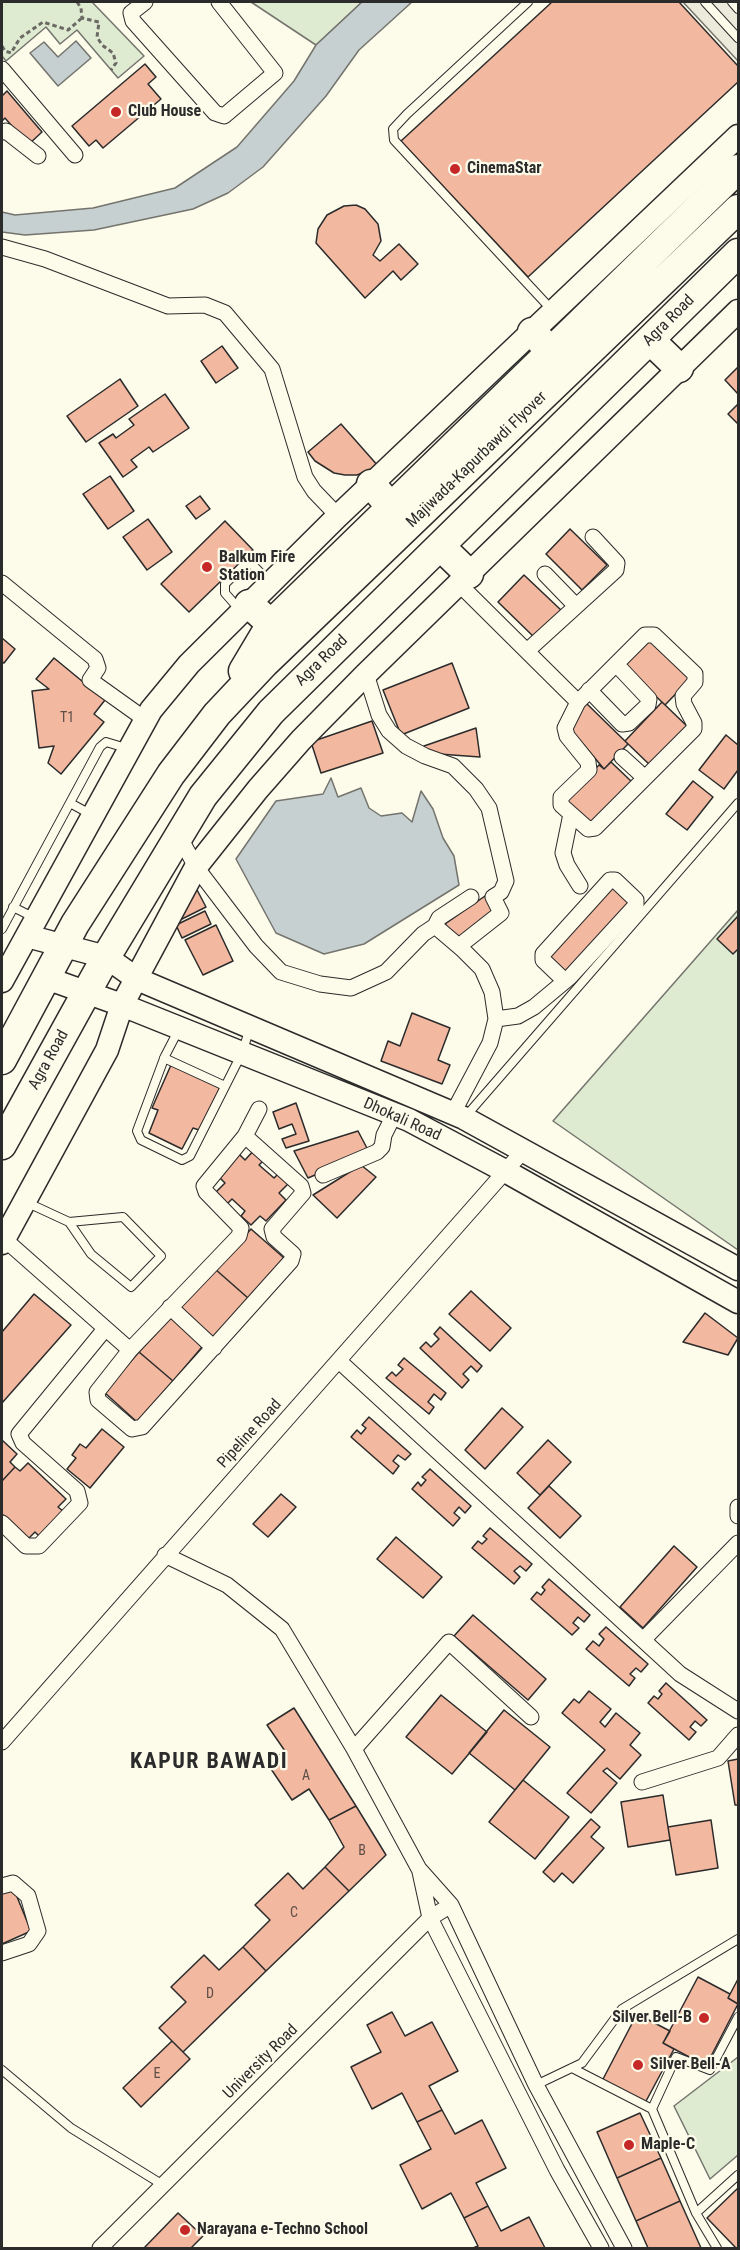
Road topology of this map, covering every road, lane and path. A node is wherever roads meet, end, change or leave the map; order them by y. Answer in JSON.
{"nodes":[{"id":1,"x":77,"y":2,"type":"edge"},
{"id":2,"x":145,"y":2,"type":"edge"},
{"id":3,"x":219,"y":2,"type":"edge"},
{"id":4,"x":528,"y":2,"type":"edge"},
{"id":5,"x":705,"y":2,"type":"edge"},
{"id":6,"x":732,"y":2,"type":"edge"},
{"id":7,"x":738,"y":9,"type":"edge"},
{"id":8,"x":82,"y":18,"type":"junction"},
{"id":9,"x":738,"y":38,"type":"edge"},
{"id":10,"x":2,"y":46,"type":"edge"},
{"id":11,"x":111,"y":70,"type":"dead end"},
{"id":12,"x":4,"y":78,"type":"edge"},
{"id":13,"x":2,"y":132,"type":"edge"},
{"id":14,"x":738,"y":136,"type":"edge"},
{"id":15,"x":75,"y":155,"type":"dead end"},
{"id":16,"x":38,"y":156,"type":"dead end"},
{"id":17,"x":738,"y":169,"type":"edge"},
{"id":18,"x":738,"y":209,"type":"edge"},
{"id":19,"x":2,"y":247,"type":"edge"},
{"id":20,"x":738,"y":253,"type":"edge"},
{"id":21,"x":738,"y":310,"type":"edge"},
{"id":22,"x":553,"y":311,"type":"junction"},
{"id":23,"x":650,"y":340,"type":"junction"},
{"id":24,"x":542,"y":341,"type":"junction"},
{"id":25,"x":679,"y":368,"type":"junction"},
{"id":26,"x":372,"y":484,"type":"junction"},
{"id":27,"x":391,"y":507,"type":"junction"},
{"id":28,"x":338,"y":516,"type":"junction"},
{"id":29,"x":593,"y":537,"type":"dead end"},
{"id":30,"x":440,"y":546,"type":"junction"},
{"id":31,"x":545,"y":574,"type":"dead end"},
{"id":32,"x":464,"y":579,"type":"junction"},
{"id":33,"x":2,"y":583,"type":"edge"},
{"id":34,"x":270,"y":583,"type":"junction"},
{"id":35,"x":576,"y":606,"type":"junction"},
{"id":36,"x":245,"y":608,"type":"junction"},
{"id":37,"x":272,"y":624,"type":"junction"},
{"id":38,"x":526,"y":651,"type":"junction"},
{"id":39,"x":616,"y":664,"type":"junction"},
{"id":40,"x":366,"y":675,"type":"junction"},
{"id":41,"x":589,"y":690,"type":"junction"},
{"id":42,"x":578,"y":702,"type":"junction"},
{"id":43,"x":218,"y":714,"type":"junction"},
{"id":44,"x":146,"y":720,"type":"junction"},
{"id":45,"x":130,"y":750,"type":"junction"},
{"id":46,"x":622,"y":757,"type":"dead end"},
{"id":47,"x":645,"y":778,"type":"junction"},
{"id":48,"x":70,"y":803,"type":"junction"},
{"id":49,"x":738,"y":803,"type":"edge"},
{"id":50,"x":571,"y":814,"type":"junction"},
{"id":51,"x":93,"y":816,"type":"junction"},
{"id":52,"x":179,"y":836,"type":"junction"},
{"id":53,"x":196,"y":867,"type":"junction"},
{"id":54,"x":580,"y":886,"type":"dead end"},
{"id":55,"x":471,"y":897,"type":"dead end"},
{"id":56,"x":13,"y":907,"type":"junction"},
{"id":57,"x":435,"y":926,"type":"junction"},
{"id":58,"x":32,"y":927,"type":"junction"},
{"id":59,"x":2,"y":929,"type":"edge"},
{"id":60,"x":459,"y":946,"type":"junction"},
{"id":61,"x":62,"y":947,"type":"junction"},
{"id":62,"x":106,"y":957,"type":"junction"},
{"id":63,"x":46,"y":978,"type":"junction"},
{"id":64,"x":137,"y":979,"type":"junction"},
{"id":65,"x":2,"y":980,"type":"edge"},
{"id":66,"x":565,"y":981,"type":"junction"},
{"id":67,"x":87,"y":992,"type":"junction"},
{"id":68,"x":122,"y":1005,"type":"junction"},
{"id":69,"x":496,"y":1019,"type":"junction"},
{"id":70,"x":179,"y":1029,"type":"junction"},
{"id":71,"x":249,"y":1029,"type":"junction"},
{"id":72,"x":242,"y":1053,"type":"junction"},
{"id":73,"x":164,"y":1058,"type":"junction"},
{"id":74,"x":2,"y":1060,"type":"edge"},
{"id":75,"x":370,"y":1078,"type":"junction"},
{"id":76,"x":225,"y":1086,"type":"junction"},
{"id":77,"x":357,"y":1100,"type":"junction"},
{"id":78,"x":259,"y":1109,"type":"dead end"},
{"id":79,"x":394,"y":1115,"type":"junction"},
{"id":80,"x":459,"y":1116,"type":"junction"},
{"id":81,"x":245,"y":1136,"type":"junction"},
{"id":82,"x":2,"y":1145,"type":"edge"},
{"id":83,"x":525,"y":1150,"type":"junction"},
{"id":84,"x":507,"y":1172,"type":"junction"},
{"id":85,"x":323,"y":1175,"type":"dead end"},
{"id":86,"x":24,"y":1201,"type":"junction"},
{"id":87,"x":69,"y":1222,"type":"junction"},
{"id":88,"x":2,"y":1239,"type":"edge"},
{"id":89,"x":738,"y":1269,"type":"edge"},
{"id":90,"x":738,"y":1302,"type":"edge"},
{"id":91,"x":170,"y":1307,"type":"junction"},
{"id":92,"x":105,"y":1329,"type":"junction"},
{"id":93,"x":214,"y":1348,"type":"junction"},
{"id":94,"x":130,"y":1350,"type":"junction"},
{"id":95,"x":339,"y":1361,"type":"junction"},
{"id":96,"x":738,"y":1507,"type":"edge"},
{"id":97,"x":738,"y":1516,"type":"edge"},
{"id":98,"x":2,"y":1523,"type":"edge"},
{"id":99,"x":738,"y":1543,"type":"edge"},
{"id":100,"x":165,"y":1555,"type":"junction"},
{"id":101,"x":643,"y":1640,"type":"junction"},
{"id":102,"x":738,"y":1712,"type":"edge"},
{"id":103,"x":531,"y":1717,"type":"dead end"},
{"id":104,"x":738,"y":1735,"type":"edge"},
{"id":105,"x":2,"y":1742,"type":"edge"},
{"id":106,"x":354,"y":1749,"type":"junction"},
{"id":107,"x":642,"y":1782,"type":"dead end"},
{"id":108,"x":419,"y":1869,"type":"junction"},
{"id":109,"x":2,"y":1886,"type":"edge"},
{"id":110,"x":451,"y":1905,"type":"junction"},
{"id":111,"x":430,"y":1918,"type":"junction"},
{"id":112,"x":738,"y":1939,"type":"edge"},
{"id":113,"x":2,"y":1953,"type":"edge"},
{"id":114,"x":738,"y":2017,"type":"edge"},
{"id":115,"x":572,"y":2068,"type":"junction"},
{"id":116,"x":2,"y":2070,"type":"edge"},
{"id":117,"x":536,"y":2085,"type":"junction"},
{"id":118,"x":652,"y":2109,"type":"junction"},
{"id":119,"x":738,"y":2175,"type":"edge"},
{"id":120,"x":164,"y":2185,"type":"junction"},
{"id":121,"x":696,"y":2213,"type":"junction"},
{"id":122,"x":100,"y":2248,"type":"edge"},
{"id":123,"x":601,"y":2248,"type":"edge"},
{"id":124,"x":624,"y":2248,"type":"edge"},
{"id":125,"x":717,"y":2248,"type":"edge"}],
"edges":[{"from":1,"to":8,"type":"path"},
{"from":2,"to":3,"type":"street"},
{"from":4,"to":22,"type":"lane"},
{"from":5,"to":9,"type":"lane"},
{"from":6,"to":7,"type":"lane"},
{"from":8,"to":10,"type":"path"},
{"from":8,"to":11,"type":"path"},
{"from":12,"to":15,"type":"street"},
{"from":13,"to":16,"type":"street"},
{"from":14,"to":22,"type":"street"},
{"from":17,"to":24,"type":"highway"},
{"from":18,"to":43,"type":"highway","name":"Majiwada-Kapurbawdi Flyover"},
{"from":19,"to":28,"type":"street"},
{"from":20,"to":23,"type":"highway","name":"Agra Road"},
{"from":21,"to":25,"type":"street"},
{"from":22,"to":24,"type":"street"},
{"from":23,"to":25,"type":"highway"},
{"from":23,"to":30,"type":"highway","name":"Agra Road"},
{"from":24,"to":26,"type":"street"},
{"from":24,"to":27,"type":"highway"},
{"from":25,"to":32,"type":"street"},
{"from":26,"to":27,"type":"highway"},
{"from":26,"to":28,"type":"street"},
{"from":27,"to":37,"type":"highway"},
{"from":28,"to":34,"type":"street"},
{"from":29,"to":35,"type":"street"},
{"from":30,"to":32,"type":"highway"},
{"from":30,"to":52,"type":"highway","name":"Agra Road"},
{"from":31,"to":35,"type":"street"},
{"from":32,"to":38,"type":"street"},
{"from":32,"to":40,"type":"street"},
{"from":33,"to":44,"type":"street"},
{"from":34,"to":36,"type":"street"},
{"from":34,"to":36,"type":"lane"},
{"from":35,"to":38,"type":"street"},
{"from":36,"to":37,"type":"highway"},
{"from":36,"to":44,"type":"street"},
{"from":37,"to":43,"type":"highway"},
{"from":38,"to":42,"type":"street"},
{"from":39,"to":41,"type":"street"},
{"from":39,"to":41,"type":"street"},
{"from":39,"to":47,"type":"street"},
{"from":40,"to":53,"type":"street"},
{"from":40,"to":60,"type":"street"},
{"from":41,"to":42,"type":"street"},
{"from":42,"to":50,"type":"street"},
{"from":43,"to":61,"type":"highway"},
{"from":44,"to":45,"type":"street"},
{"from":45,"to":48,"type":"lane"},
{"from":45,"to":51,"type":"street"},
{"from":46,"to":47,"type":"street"},
{"from":47,"to":50,"type":"street"},
{"from":48,"to":51,"type":"lane"},
{"from":48,"to":56,"type":"lane"},
{"from":49,"to":80,"type":"lane"},
{"from":50,"to":54,"type":"street"},
{"from":51,"to":58,"type":"street"},
{"from":52,"to":53,"type":"street"},
{"from":52,"to":62,"type":"highway","name":"Agra Road"},
{"from":53,"to":57,"type":"street"},
{"from":53,"to":64,"type":"street"},
{"from":55,"to":57,"type":"street"},
{"from":56,"to":58,"type":"lane"},
{"from":56,"to":59,"type":"lane"},
{"from":57,"to":60,"type":"street"},
{"from":58,"to":61,"type":"street","name":"Dhokali Road"},
{"from":58,"to":65,"type":"street"},
{"from":60,"to":69,"type":"street"},
{"from":61,"to":62,"type":"street","name":"Dhokali Road"},
{"from":61,"to":63,"type":"highway"},
{"from":62,"to":64,"type":"street","name":"Dhokali Road"},
{"from":62,"to":67,"type":"highway","name":"Agra Road"},
{"from":63,"to":67,"type":"street","name":"Dhokali Road"},
{"from":63,"to":74,"type":"highway"},
{"from":64,"to":68,"type":"street"},
{"from":64,"to":71,"type":"street","name":"Dhokali Road"},
{"from":66,"to":66,"type":"street"},
{"from":66,"to":69,"type":"street"},
{"from":67,"to":68,"type":"street","name":"Dhokali Road"},
{"from":67,"to":82,"type":"highway","name":"Agra Road"},
{"from":68,"to":70,"type":"street","name":"Dhokali Road"},
{"from":68,"to":86,"type":"street"},
{"from":69,"to":80,"type":"street"},
{"from":70,"to":72,"type":"street","name":"Dhokali Road"},
{"from":70,"to":73,"type":"lane"},
{"from":71,"to":72,"type":"lane"},
{"from":71,"to":75,"type":"street","name":"Dhokali Road"},
{"from":72,"to":76,"type":"lane"},
{"from":72,"to":77,"type":"street","name":"Dhokali Road"},
{"from":73,"to":76,"type":"lane"},
{"from":73,"to":76,"type":"lane"},
{"from":75,"to":77,"type":"street"},
{"from":75,"to":80,"type":"street","name":"Dhokali Road"},
{"from":77,"to":79,"type":"street","name":"Dhokali Road"},
{"from":78,"to":81,"type":"street"},
{"from":79,"to":84,"type":"street","name":"Dhokali Road"},
{"from":79,"to":85,"type":"street"},
{"from":80,"to":83,"type":"street","name":"Dhokali Road"},
{"from":81,"to":91,"type":"street"},
{"from":81,"to":93,"type":"street"},
{"from":83,"to":84,"type":"street","name":"Pipeline Road"},
{"from":83,"to":89,"type":"street","name":"Dhokali Road"},
{"from":84,"to":90,"type":"street","name":"Dhokali Road"},
{"from":84,"to":95,"type":"street","name":"Pipeline Road"},
{"from":86,"to":87,"type":"lane"},
{"from":86,"to":88,"type":"street"},
{"from":87,"to":87,"type":"lane"},
{"from":88,"to":92,"type":"street"},
{"from":91,"to":93,"type":"street"},
{"from":91,"to":94,"type":"street"},
{"from":92,"to":94,"type":"street"},
{"from":92,"to":98,"type":"street"},
{"from":93,"to":94,"type":"street"},
{"from":95,"to":100,"type":"street","name":"Pipeline Road"},
{"from":95,"to":101,"type":"street"},
{"from":96,"to":97,"type":"street"},
{"from":99,"to":101,"type":"street"},
{"from":100,"to":105,"type":"street","name":"Pipeline Road"},
{"from":100,"to":106,"type":"street"},
{"from":101,"to":102,"type":"street"},
{"from":103,"to":106,"type":"street"},
{"from":104,"to":107,"type":"street"},
{"from":106,"to":108,"type":"street"},
{"from":108,"to":110,"type":"street"},
{"from":108,"to":111,"type":"street"},
{"from":109,"to":113,"type":"street"},
{"from":110,"to":111,"type":"street","name":"University Road"},
{"from":110,"to":117,"type":"street"},
{"from":111,"to":120,"type":"street","name":"University Road"},
{"from":111,"to":123,"type":"street"},
{"from":112,"to":115,"type":"lane"},
{"from":114,"to":118,"type":"lane"},
{"from":115,"to":117,"type":"lane"},
{"from":115,"to":118,"type":"lane"},
{"from":116,"to":120,"type":"lane"},
{"from":117,"to":124,"type":"street"},
{"from":118,"to":121,"type":"lane"},
{"from":119,"to":121,"type":"lane"},
{"from":120,"to":122,"type":"street","name":"University Road"},
{"from":121,"to":125,"type":"lane"}]}
